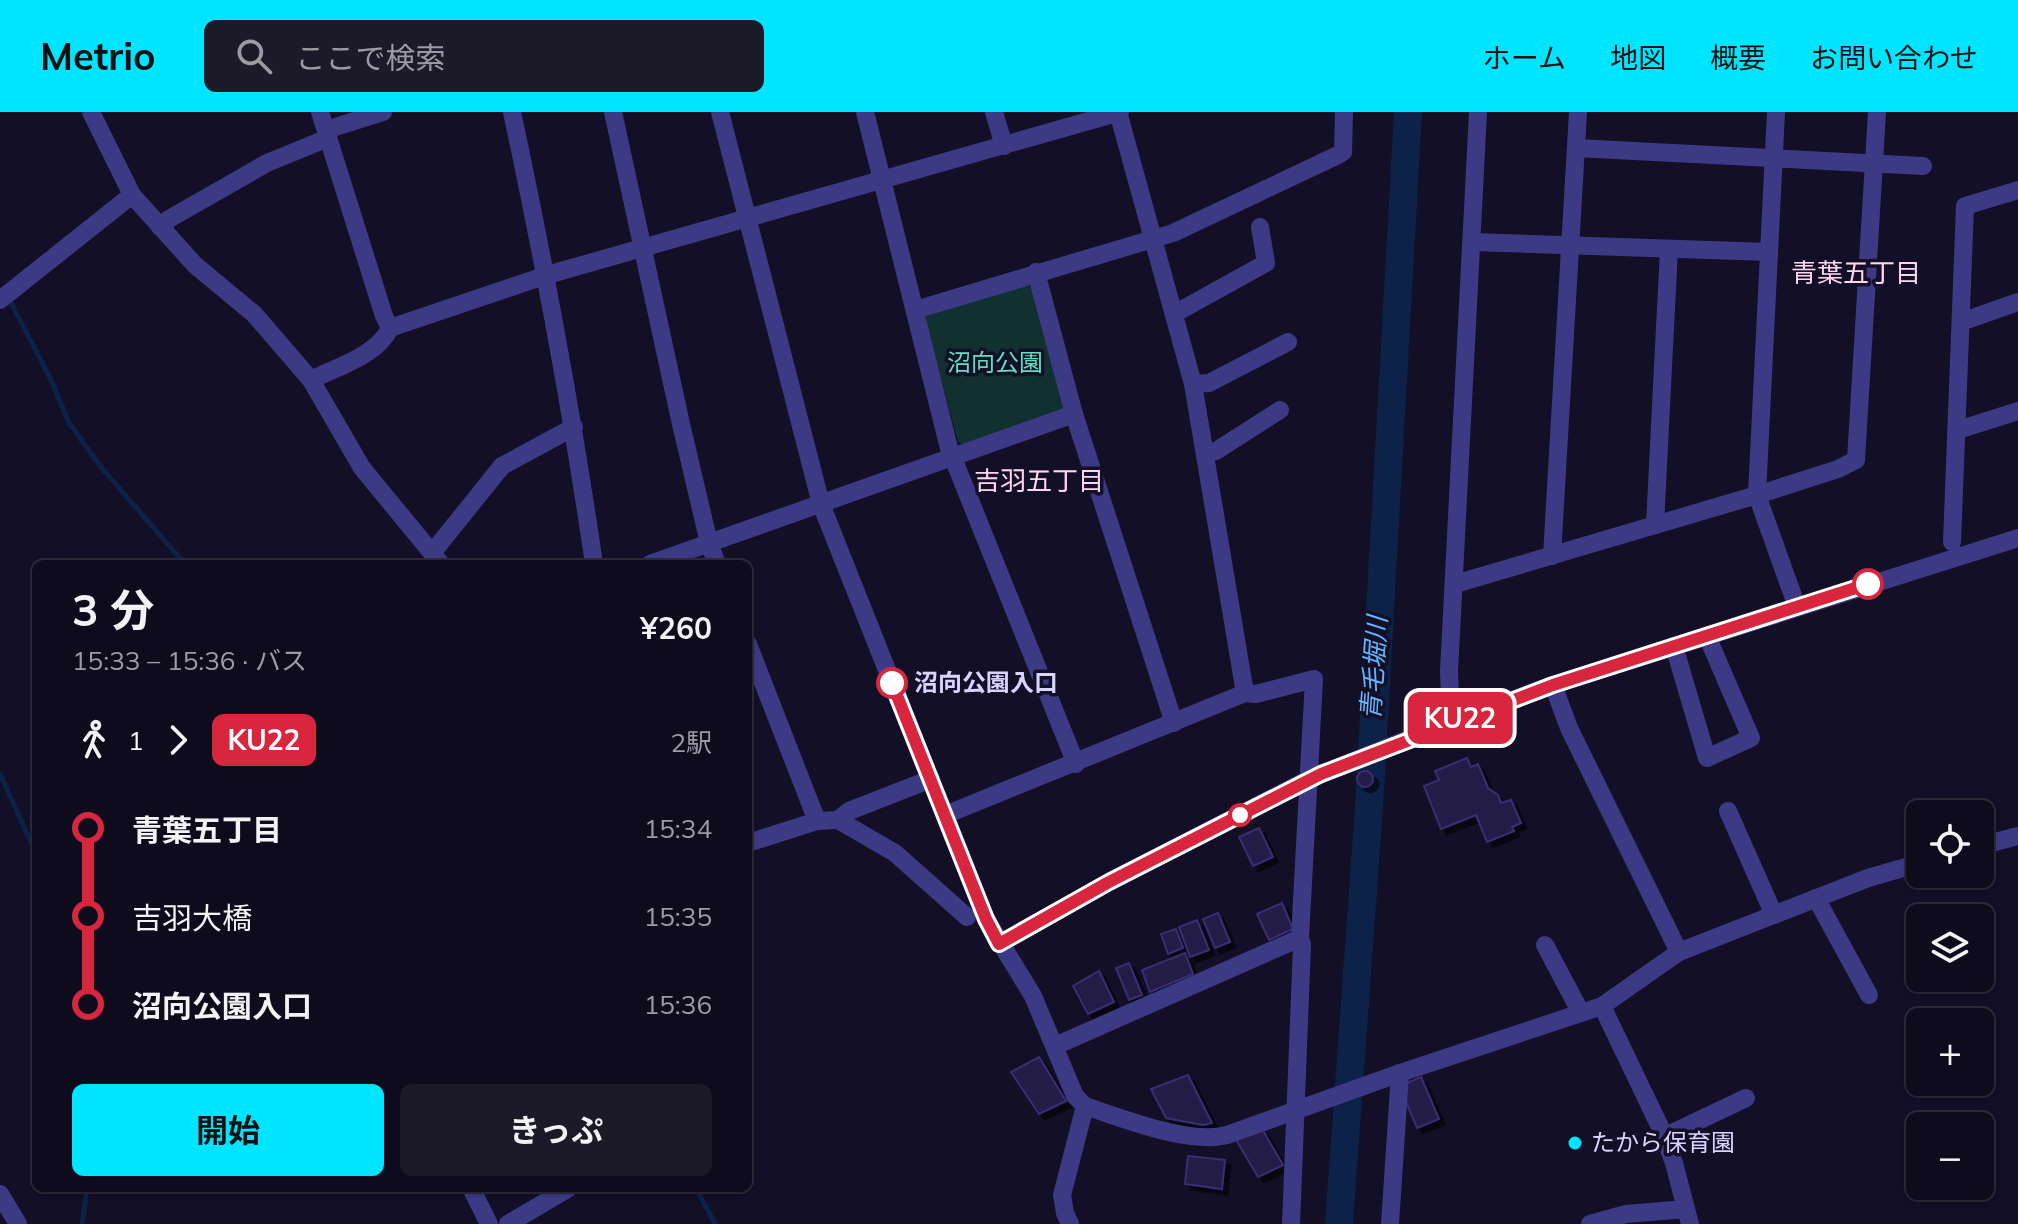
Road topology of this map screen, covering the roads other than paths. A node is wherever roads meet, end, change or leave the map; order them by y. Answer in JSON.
{"nodes":[{"id":1,"x":91,"y":112,"type":"edge"},
{"id":2,"x":383,"y":112,"type":"edge"},
{"id":3,"x":512,"y":112,"type":"edge"},
{"id":4,"x":613,"y":112,"type":"edge"},
{"id":5,"x":720,"y":112,"type":"edge"},
{"id":6,"x":865,"y":112,"type":"edge"},
{"id":7,"x":994,"y":112,"type":"edge"},
{"id":8,"x":1118,"y":112,"type":"edge"},
{"id":9,"x":1344,"y":112,"type":"edge"},
{"id":10,"x":1478,"y":112,"type":"edge"},
{"id":11,"x":1578,"y":112,"type":"edge"},
{"id":12,"x":1776,"y":112,"type":"edge"},
{"id":13,"x":1877,"y":112,"type":"edge"},
{"id":14,"x":325,"y":127,"type":"edge"},
{"id":15,"x":1004,"y":146,"type":"junction"},
{"id":16,"x":1576,"y":148,"type":"junction"},
{"id":17,"x":1774,"y":158,"type":"junction"},
{"id":18,"x":1874,"y":164,"type":"junction"},
{"id":19,"x":1923,"y":166,"type":"dead end"},
{"id":20,"x":882,"y":180,"type":"junction"},
{"id":21,"x":2018,"y":190,"type":"edge"},
{"id":22,"x":132,"y":195,"type":"junction"},
{"id":23,"x":747,"y":217,"type":"junction"},
{"id":24,"x":160,"y":227,"type":"junction"},
{"id":25,"x":1260,"y":227,"type":"dead end"},
{"id":26,"x":1154,"y":239,"type":"junction"},
{"id":27,"x":1472,"y":242,"type":"junction"},
{"id":28,"x":1570,"y":246,"type":"junction"},
{"id":29,"x":644,"y":248,"type":"junction"},
{"id":30,"x":1669,"y":249,"type":"junction"},
{"id":31,"x":1769,"y":252,"type":"junction"},
{"id":32,"x":1036,"y":272,"type":"junction"},
{"id":33,"x":547,"y":275,"type":"junction"},
{"id":34,"x":0,"y":300,"type":"edge"},
{"id":35,"x":2018,"y":302,"type":"edge"},
{"id":36,"x":915,"y":310,"type":"junction"},
{"id":37,"x":1174,"y":314,"type":"junction"},
{"id":38,"x":1961,"y":322,"type":"junction"},
{"id":39,"x":390,"y":328,"type":"junction"},
{"id":40,"x":1288,"y":342,"type":"dead end"},
{"id":41,"x":311,"y":380,"type":"junction"},
{"id":42,"x":1193,"y":384,"type":"junction"},
{"id":43,"x":1280,"y":410,"type":"dead end"},
{"id":44,"x":2018,"y":411,"type":"edge"},
{"id":45,"x":1074,"y":414,"type":"junction"},
{"id":46,"x":574,"y":427,"type":"junction"},
{"id":47,"x":1958,"y":430,"type":"junction"},
{"id":48,"x":1205,"y":453,"type":"junction"},
{"id":49,"x":953,"y":458,"type":"junction"},
{"id":50,"x":1757,"y":495,"type":"junction"},
{"id":51,"x":821,"y":504,"type":"junction"},
{"id":52,"x":1655,"y":525,"type":"junction"},
{"id":53,"x":2018,"y":538,"type":"edge"},
{"id":54,"x":1952,"y":542,"type":"dead end"},
{"id":55,"x":709,"y":543,"type":"junction"},
{"id":56,"x":1552,"y":556,"type":"junction"},
{"id":57,"x":436,"y":559,"type":"edge"},
{"id":58,"x":593,"y":560,"type":"edge"},
{"id":59,"x":661,"y":560,"type":"edge"},
{"id":60,"x":715,"y":560,"type":"edge"},
{"id":61,"x":1455,"y":584,"type":"junction"},
{"id":62,"x":1797,"y":607,"type":"junction"},
{"id":63,"x":1707,"y":636,"type":"junction"},
{"id":64,"x":1674,"y":646,"type":"junction"},
{"id":65,"x":752,"y":654,"type":"edge"},
{"id":66,"x":1553,"y":685,"type":"junction"},
{"id":67,"x":1245,"y":693,"type":"junction"},
{"id":68,"x":1451,"y":722,"type":"junction"},
{"id":69,"x":1174,"y":723,"type":"junction"},
{"id":70,"x":1076,"y":764,"type":"junction"},
{"id":71,"x":1315,"y":777,"type":"junction"},
{"id":72,"x":931,"y":779,"type":"junction"},
{"id":73,"x":1728,"y":811,"type":"dead end"},
{"id":74,"x":945,"y":815,"type":"junction"},
{"id":75,"x":838,"y":820,"type":"junction"},
{"id":76,"x":817,"y":821,"type":"junction"},
{"id":77,"x":2018,"y":836,"type":"edge"},
{"id":78,"x":752,"y":842,"type":"edge"},
{"id":79,"x":1994,"y":842,"type":"edge"},
{"id":80,"x":1906,"y":867,"type":"edge"},
{"id":81,"x":1816,"y":898,"type":"junction"},
{"id":82,"x":1774,"y":915,"type":"junction"},
{"id":83,"x":967,"y":917,"type":"dead end"},
{"id":84,"x":1300,"y":938,"type":"junction"},
{"id":85,"x":999,"y":944,"type":"junction"},
{"id":86,"x":1545,"y":945,"type":"dead end"},
{"id":87,"x":1679,"y":952,"type":"junction"},
{"id":88,"x":1869,"y":995,"type":"dead end"},
{"id":89,"x":1602,"y":1006,"type":"junction"},
{"id":90,"x":1581,"y":1013,"type":"junction"},
{"id":91,"x":1055,"y":1046,"type":"junction"},
{"id":92,"x":1397,"y":1074,"type":"junction"},
{"id":93,"x":1746,"y":1098,"type":"dead end"},
{"id":94,"x":1085,"y":1106,"type":"junction"},
{"id":95,"x":1299,"y":1108,"type":"junction"},
{"id":96,"x":1664,"y":1137,"type":"junction"},
{"id":97,"x":473,"y":1192,"type":"edge"},
{"id":98,"x":562,"y":1192,"type":"edge"},
{"id":99,"x":0,"y":1194,"type":"edge"},
{"id":100,"x":1688,"y":1217,"type":"edge"},
{"id":101,"x":18,"y":1224,"type":"edge"},
{"id":102,"x":489,"y":1224,"type":"edge"},
{"id":103,"x":508,"y":1224,"type":"edge"},
{"id":104,"x":1070,"y":1224,"type":"edge"},
{"id":105,"x":1291,"y":1224,"type":"edge"},
{"id":106,"x":1390,"y":1224,"type":"edge"},
{"id":107,"x":1590,"y":1224,"type":"edge"}],
"edges":[{"from":1,"to":22,"type":"street"},
{"from":2,"to":14,"type":"street"},
{"from":3,"to":33,"type":"street"},
{"from":4,"to":29,"type":"street"},
{"from":5,"to":23,"type":"street"},
{"from":6,"to":20,"type":"street"},
{"from":7,"to":15,"type":"street"},
{"from":8,"to":15,"type":"street"},
{"from":8,"to":26,"type":"street"},
{"from":9,"to":26,"type":"street"},
{"from":10,"to":27,"type":"street"},
{"from":11,"to":16,"type":"street"},
{"from":12,"to":17,"type":"street"},
{"from":13,"to":18,"type":"street"},
{"from":14,"to":24,"type":"street"},
{"from":14,"to":39,"type":"street"},
{"from":15,"to":20,"type":"street"},
{"from":16,"to":17,"type":"street"},
{"from":16,"to":28,"type":"street"},
{"from":17,"to":18,"type":"street"},
{"from":17,"to":31,"type":"street"},
{"from":18,"to":19,"type":"street"},
{"from":18,"to":50,"type":"street"},
{"from":20,"to":23,"type":"street"},
{"from":20,"to":36,"type":"street"},
{"from":21,"to":38,"type":"street"},
{"from":22,"to":24,"type":"street"},
{"from":22,"to":34,"type":"street"},
{"from":23,"to":29,"type":"street"},
{"from":23,"to":51,"type":"street"},
{"from":24,"to":41,"type":"street"},
{"from":25,"to":37,"type":"street"},
{"from":26,"to":32,"type":"street"},
{"from":26,"to":37,"type":"street"},
{"from":27,"to":28,"type":"street"},
{"from":27,"to":61,"type":"street"},
{"from":28,"to":30,"type":"street"},
{"from":28,"to":56,"type":"street"},
{"from":29,"to":33,"type":"street"},
{"from":29,"to":55,"type":"street"},
{"from":30,"to":31,"type":"street"},
{"from":30,"to":52,"type":"street"},
{"from":31,"to":50,"type":"street"},
{"from":32,"to":36,"type":"street"},
{"from":32,"to":45,"type":"street"},
{"from":33,"to":39,"type":"street"},
{"from":33,"to":46,"type":"street"},
{"from":35,"to":38,"type":"street"},
{"from":36,"to":49,"type":"street"},
{"from":37,"to":42,"type":"street"},
{"from":38,"to":47,"type":"street"},
{"from":39,"to":41,"type":"street"},
{"from":40,"to":42,"type":"street"},
{"from":41,"to":57,"type":"street"},
{"from":42,"to":48,"type":"street"},
{"from":43,"to":48,"type":"street"},
{"from":44,"to":47,"type":"street"},
{"from":45,"to":49,"type":"street"},
{"from":45,"to":69,"type":"street"},
{"from":46,"to":57,"type":"street"},
{"from":46,"to":58,"type":"street"},
{"from":47,"to":54,"type":"street"},
{"from":48,"to":67,"type":"street"},
{"from":49,"to":51,"type":"street"},
{"from":49,"to":70,"type":"street"},
{"from":50,"to":52,"type":"street"},
{"from":50,"to":62,"type":"street"},
{"from":51,"to":55,"type":"street"},
{"from":51,"to":72,"type":"street"},
{"from":52,"to":56,"type":"street"},
{"from":53,"to":62,"type":"street"},
{"from":55,"to":59,"type":"street"},
{"from":55,"to":60,"type":"street"},
{"from":56,"to":61,"type":"street"},
{"from":61,"to":68,"type":"street"},
{"from":62,"to":63,"type":"street"},
{"from":63,"to":64,"type":"street"},
{"from":63,"to":64,"type":"street"},
{"from":64,"to":66,"type":"street"},
{"from":65,"to":76,"type":"street"},
{"from":66,"to":68,"type":"street"},
{"from":66,"to":87,"type":"street"},
{"from":67,"to":69,"type":"street"},
{"from":67,"to":71,"type":"street"},
{"from":68,"to":71,"type":"street"},
{"from":69,"to":70,"type":"street"},
{"from":70,"to":74,"type":"street"},
{"from":71,"to":84,"type":"street"},
{"from":71,"to":85,"type":"street"},
{"from":72,"to":74,"type":"street"},
{"from":72,"to":75,"type":"street"},
{"from":73,"to":82,"type":"street"},
{"from":74,"to":85,"type":"street"},
{"from":75,"to":76,"type":"street"},
{"from":75,"to":83,"type":"street"},
{"from":76,"to":78,"type":"street"},
{"from":77,"to":79,"type":"street"},
{"from":80,"to":81,"type":"street"},
{"from":81,"to":82,"type":"street"},
{"from":81,"to":88,"type":"street"},
{"from":82,"to":87,"type":"street"},
{"from":84,"to":91,"type":"street"},
{"from":84,"to":95,"type":"street"},
{"from":85,"to":91,"type":"street"},
{"from":86,"to":90,"type":"street"},
{"from":87,"to":89,"type":"street"},
{"from":89,"to":90,"type":"street"},
{"from":89,"to":96,"type":"street"},
{"from":90,"to":92,"type":"street"},
{"from":91,"to":94,"type":"street"},
{"from":92,"to":95,"type":"street"},
{"from":92,"to":106,"type":"street"},
{"from":93,"to":96,"type":"street"},
{"from":94,"to":95,"type":"street"},
{"from":94,"to":104,"type":"street"},
{"from":95,"to":105,"type":"street"},
{"from":96,"to":100,"type":"street"},
{"from":97,"to":102,"type":"street"},
{"from":98,"to":103,"type":"street"},
{"from":99,"to":101,"type":"street"},
{"from":100,"to":107,"type":"street"}]}
